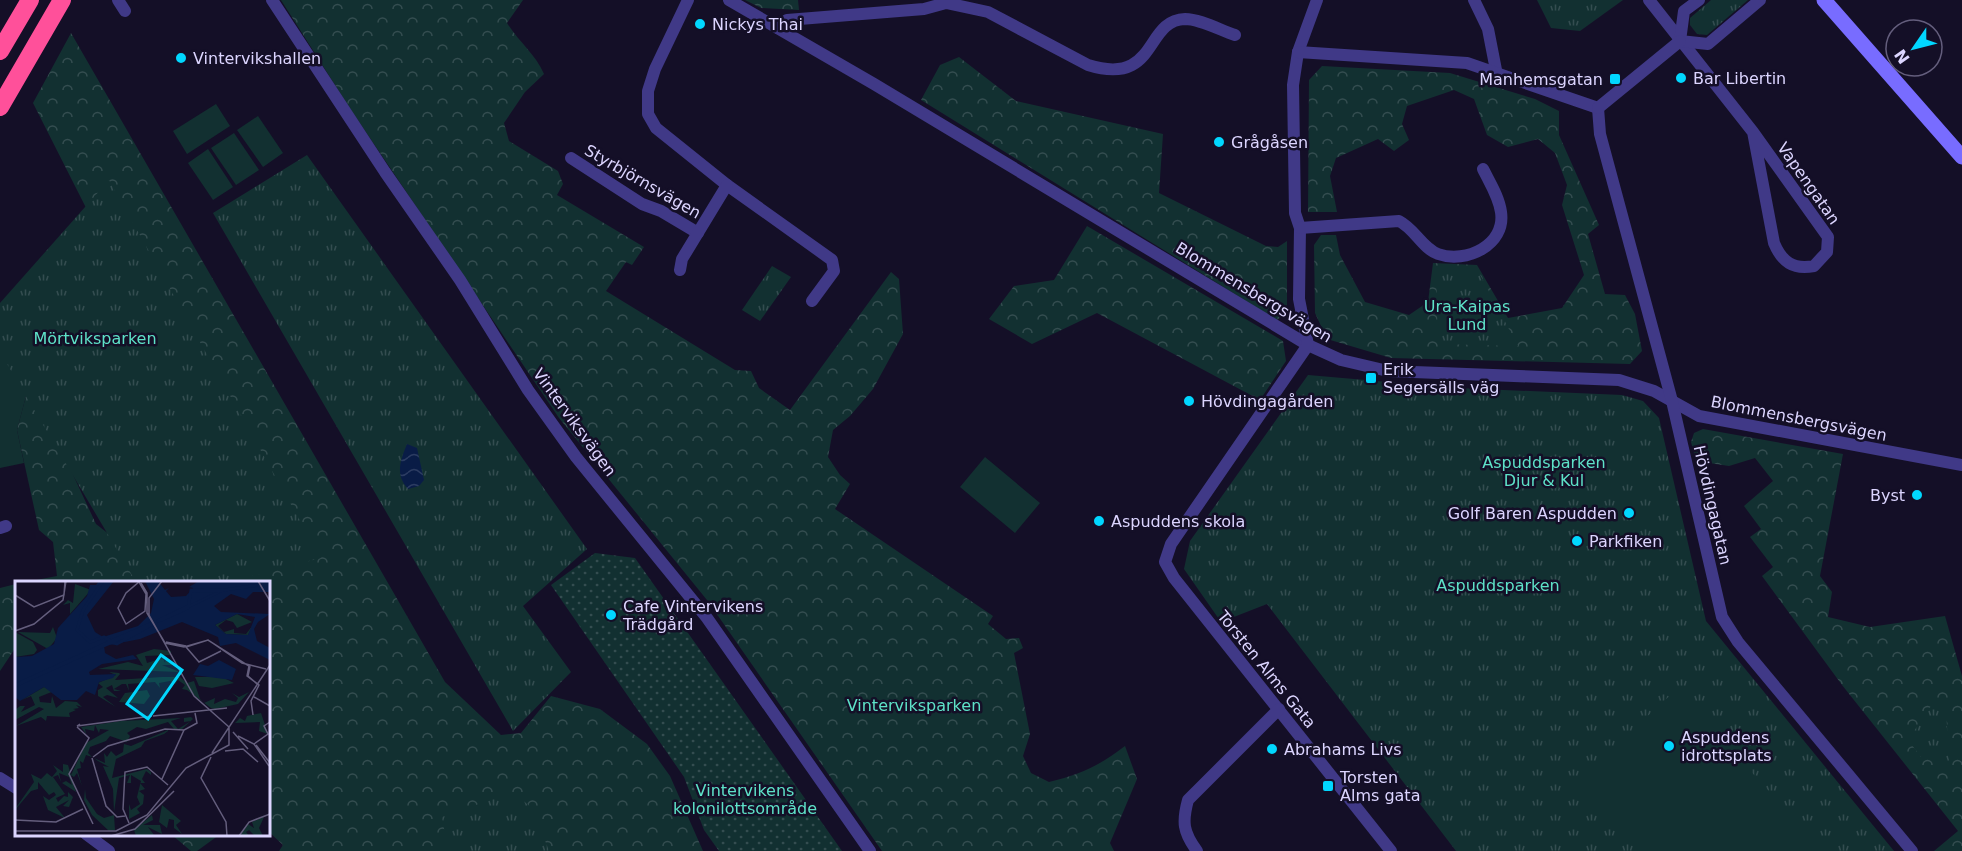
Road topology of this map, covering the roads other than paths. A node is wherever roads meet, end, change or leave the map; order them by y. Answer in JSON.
{"nodes":[{"id":1,"x":30,"y":0,"type":"edge"},
{"id":2,"x":62,"y":0,"type":"edge"},
{"id":3,"x":118,"y":0,"type":"edge"},
{"id":4,"x":272,"y":0,"type":"edge"},
{"id":5,"x":688,"y":0,"type":"edge"},
{"id":6,"x":729,"y":0,"type":"edge"},
{"id":7,"x":1317,"y":0,"type":"edge"},
{"id":8,"x":1474,"y":0,"type":"edge"},
{"id":9,"x":1648,"y":0,"type":"edge"},
{"id":10,"x":1699,"y":0,"type":"edge"},
{"id":11,"x":1760,"y":0,"type":"edge"},
{"id":12,"x":1824,"y":0,"type":"edge"},
{"id":13,"x":946,"y":1,"type":"edge"},
{"id":14,"x":125,"y":11,"type":"dead end"},
{"id":15,"x":778,"y":28,"type":"junction"},
{"id":16,"x":1235,"y":34,"type":"dead end"},
{"id":17,"x":1680,"y":41,"type":"junction"},
{"id":18,"x":0,"y":51,"type":"edge"},
{"id":19,"x":1298,"y":52,"type":"junction"},
{"id":20,"x":1496,"y":70,"type":"junction"},
{"id":21,"x":0,"y":107,"type":"edge"},
{"id":22,"x":1598,"y":108,"type":"junction"},
{"id":23,"x":1753,"y":132,"type":"junction"},
{"id":24,"x":1962,"y":157,"type":"edge"},
{"id":25,"x":571,"y":158,"type":"dead end"},
{"id":26,"x":1483,"y":169,"type":"dead end"},
{"id":27,"x":727,"y":185,"type":"junction"},
{"id":28,"x":1300,"y":228,"type":"junction"},
{"id":29,"x":698,"y":233,"type":"junction"},
{"id":30,"x":680,"y":270,"type":"dead end"},
{"id":31,"x":812,"y":301,"type":"dead end"},
{"id":32,"x":1308,"y":345,"type":"junction"},
{"id":33,"x":1672,"y":401,"type":"junction"},
{"id":34,"x":1962,"y":465,"type":"edge"},
{"id":35,"x":1279,"y":709,"type":"junction"},
{"id":36,"x":0,"y":778,"type":"edge"},
{"id":37,"x":15,"y":787,"type":"edge"},
{"id":38,"x":89,"y":836,"type":"edge"},
{"id":39,"x":109,"y":851,"type":"edge"},
{"id":40,"x":870,"y":851,"type":"edge"},
{"id":41,"x":1197,"y":851,"type":"edge"},
{"id":42,"x":1391,"y":851,"type":"edge"},
{"id":43,"x":1912,"y":851,"type":"edge"}],
"edges":[{"from":1,"to":18,"type":"highway"},
{"from":2,"to":21,"type":"highway"},
{"from":3,"to":14,"type":"street"},
{"from":4,"to":40,"type":"street","name":"Vinterviksvägen"},
{"from":5,"to":27,"type":"street"},
{"from":6,"to":15,"type":"street","name":"Blommensbergsvägen"},
{"from":7,"to":19,"type":"street"},
{"from":8,"to":20,"type":"street"},
{"from":9,"to":17,"type":"street","name":"Vapengatan"},
{"from":10,"to":17,"type":"street"},
{"from":11,"to":17,"type":"street"},
{"from":12,"to":24,"type":"street"},
{"from":13,"to":15,"type":"street"},
{"from":13,"to":16,"type":"street"},
{"from":15,"to":32,"type":"street","name":"Blommensbergsvägen"},
{"from":17,"to":22,"type":"street"},
{"from":17,"to":23,"type":"street","name":"Vapengatan"},
{"from":19,"to":20,"type":"street"},
{"from":19,"to":28,"type":"street"},
{"from":20,"to":22,"type":"street"},
{"from":22,"to":33,"type":"street","name":"Hövdingagatan"},
{"from":23,"to":23,"type":"street","name":"Vapengatan"},
{"from":25,"to":29,"type":"street","name":"Styrbjörnsvägen"},
{"from":26,"to":28,"type":"street"},
{"from":27,"to":29,"type":"street","name":"Styrbjörnsvägen"},
{"from":27,"to":31,"type":"street"},
{"from":28,"to":32,"type":"street"},
{"from":29,"to":30,"type":"street","name":"Styrbjörnsvägen"},
{"from":32,"to":33,"type":"street","name":"Blommensbergsvägen"},
{"from":32,"to":35,"type":"street","name":"Torsten Alms Gata"},
{"from":33,"to":34,"type":"street","name":"Blommensbergsvägen"},
{"from":33,"to":43,"type":"street","name":"Hövdingagatan"},
{"from":35,"to":41,"type":"street"},
{"from":35,"to":42,"type":"street","name":"Torsten Alms Gata"},
{"from":36,"to":37,"type":"street"},
{"from":38,"to":39,"type":"street"}]}
